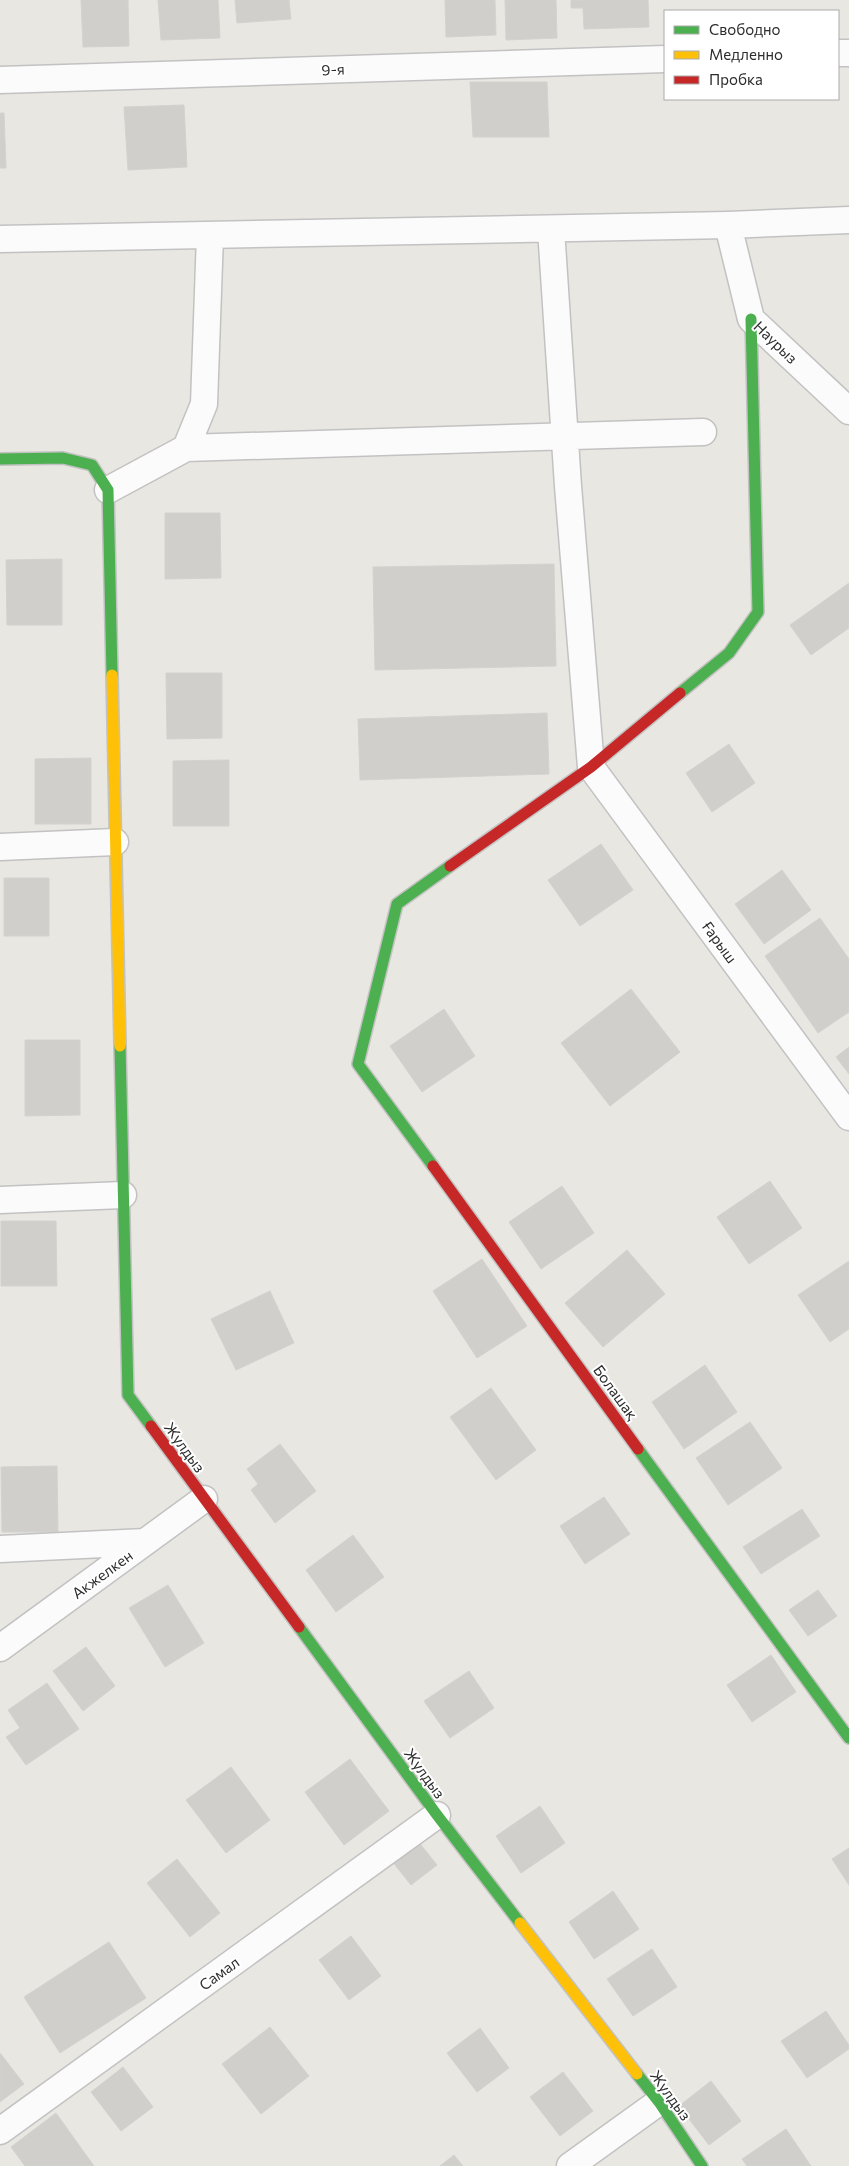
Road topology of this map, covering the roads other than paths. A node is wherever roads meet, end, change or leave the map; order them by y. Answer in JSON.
{"nodes":[{"id":1,"x":664,"y":59,"type":"edge"},
{"id":2,"x":0,"y":80,"type":"edge"},
{"id":3,"x":849,"y":220,"type":"edge"},
{"id":4,"x":728,"y":225,"type":"junction"},
{"id":5,"x":551,"y":229,"type":"junction"},
{"id":6,"x":210,"y":235,"type":"junction"},
{"id":7,"x":0,"y":239,"type":"edge"},
{"id":8,"x":751,"y":319,"type":"junction"},
{"id":9,"x":849,"y":411,"type":"edge"},
{"id":10,"x":703,"y":432,"type":"dead end"},
{"id":11,"x":565,"y":437,"type":"junction"},
{"id":12,"x":186,"y":448,"type":"junction"},
{"id":13,"x":0,"y":459,"type":"edge"},
{"id":14,"x":108,"y":490,"type":"junction"},
{"id":15,"x":591,"y":767,"type":"junction"},
{"id":16,"x":115,"y":842,"type":"junction"},
{"id":17,"x":0,"y":847,"type":"edge"},
{"id":18,"x":849,"y":1118,"type":"edge"},
{"id":19,"x":123,"y":1195,"type":"junction"},
{"id":20,"x":0,"y":1200,"type":"edge"},
{"id":21,"x":204,"y":1499,"type":"junction"},
{"id":22,"x":145,"y":1542,"type":"junction"},
{"id":23,"x":0,"y":1549,"type":"edge"},
{"id":24,"x":0,"y":1648,"type":"edge"},
{"id":25,"x":849,"y":1738,"type":"edge"},
{"id":26,"x":437,"y":1815,"type":"junction"},
{"id":27,"x":659,"y":2102,"type":"junction"},
{"id":28,"x":0,"y":2131,"type":"edge"},
{"id":29,"x":570,"y":2166,"type":"edge"},
{"id":30,"x":702,"y":2166,"type":"edge"}],
"edges":[{"from":1,"to":2,"type":"street","name":"9-я"},
{"from":3,"to":4,"type":"street"},
{"from":4,"to":5,"type":"street"},
{"from":4,"to":8,"type":"street","name":"Наурыз"},
{"from":5,"to":6,"type":"street"},
{"from":5,"to":11,"type":"street"},
{"from":6,"to":7,"type":"street"},
{"from":6,"to":12,"type":"street"},
{"from":8,"to":9,"type":"street","name":"Наурыз"},
{"from":8,"to":15,"type":"street"},
{"from":10,"to":11,"type":"street"},
{"from":11,"to":12,"type":"street"},
{"from":11,"to":15,"type":"street"},
{"from":12,"to":14,"type":"street"},
{"from":13,"to":14,"type":"street"},
{"from":14,"to":16,"type":"street"},
{"from":15,"to":18,"type":"street","name":"Ғарыш"},
{"from":15,"to":25,"type":"street","name":"Болашақ"},
{"from":16,"to":17,"type":"street"},
{"from":16,"to":19,"type":"street"},
{"from":19,"to":20,"type":"street"},
{"from":19,"to":21,"type":"street","name":"Жулдыз"},
{"from":21,"to":22,"type":"street","name":"Акжелкен"},
{"from":21,"to":26,"type":"street","name":"Жулдыз"},
{"from":22,"to":23,"type":"street"},
{"from":22,"to":24,"type":"street","name":"Акжелкен"},
{"from":26,"to":27,"type":"street","name":"Жулдыз"},
{"from":26,"to":28,"type":"street","name":"Самал"},
{"from":27,"to":29,"type":"street"},
{"from":27,"to":30,"type":"street","name":"Жулдыз"}]}
